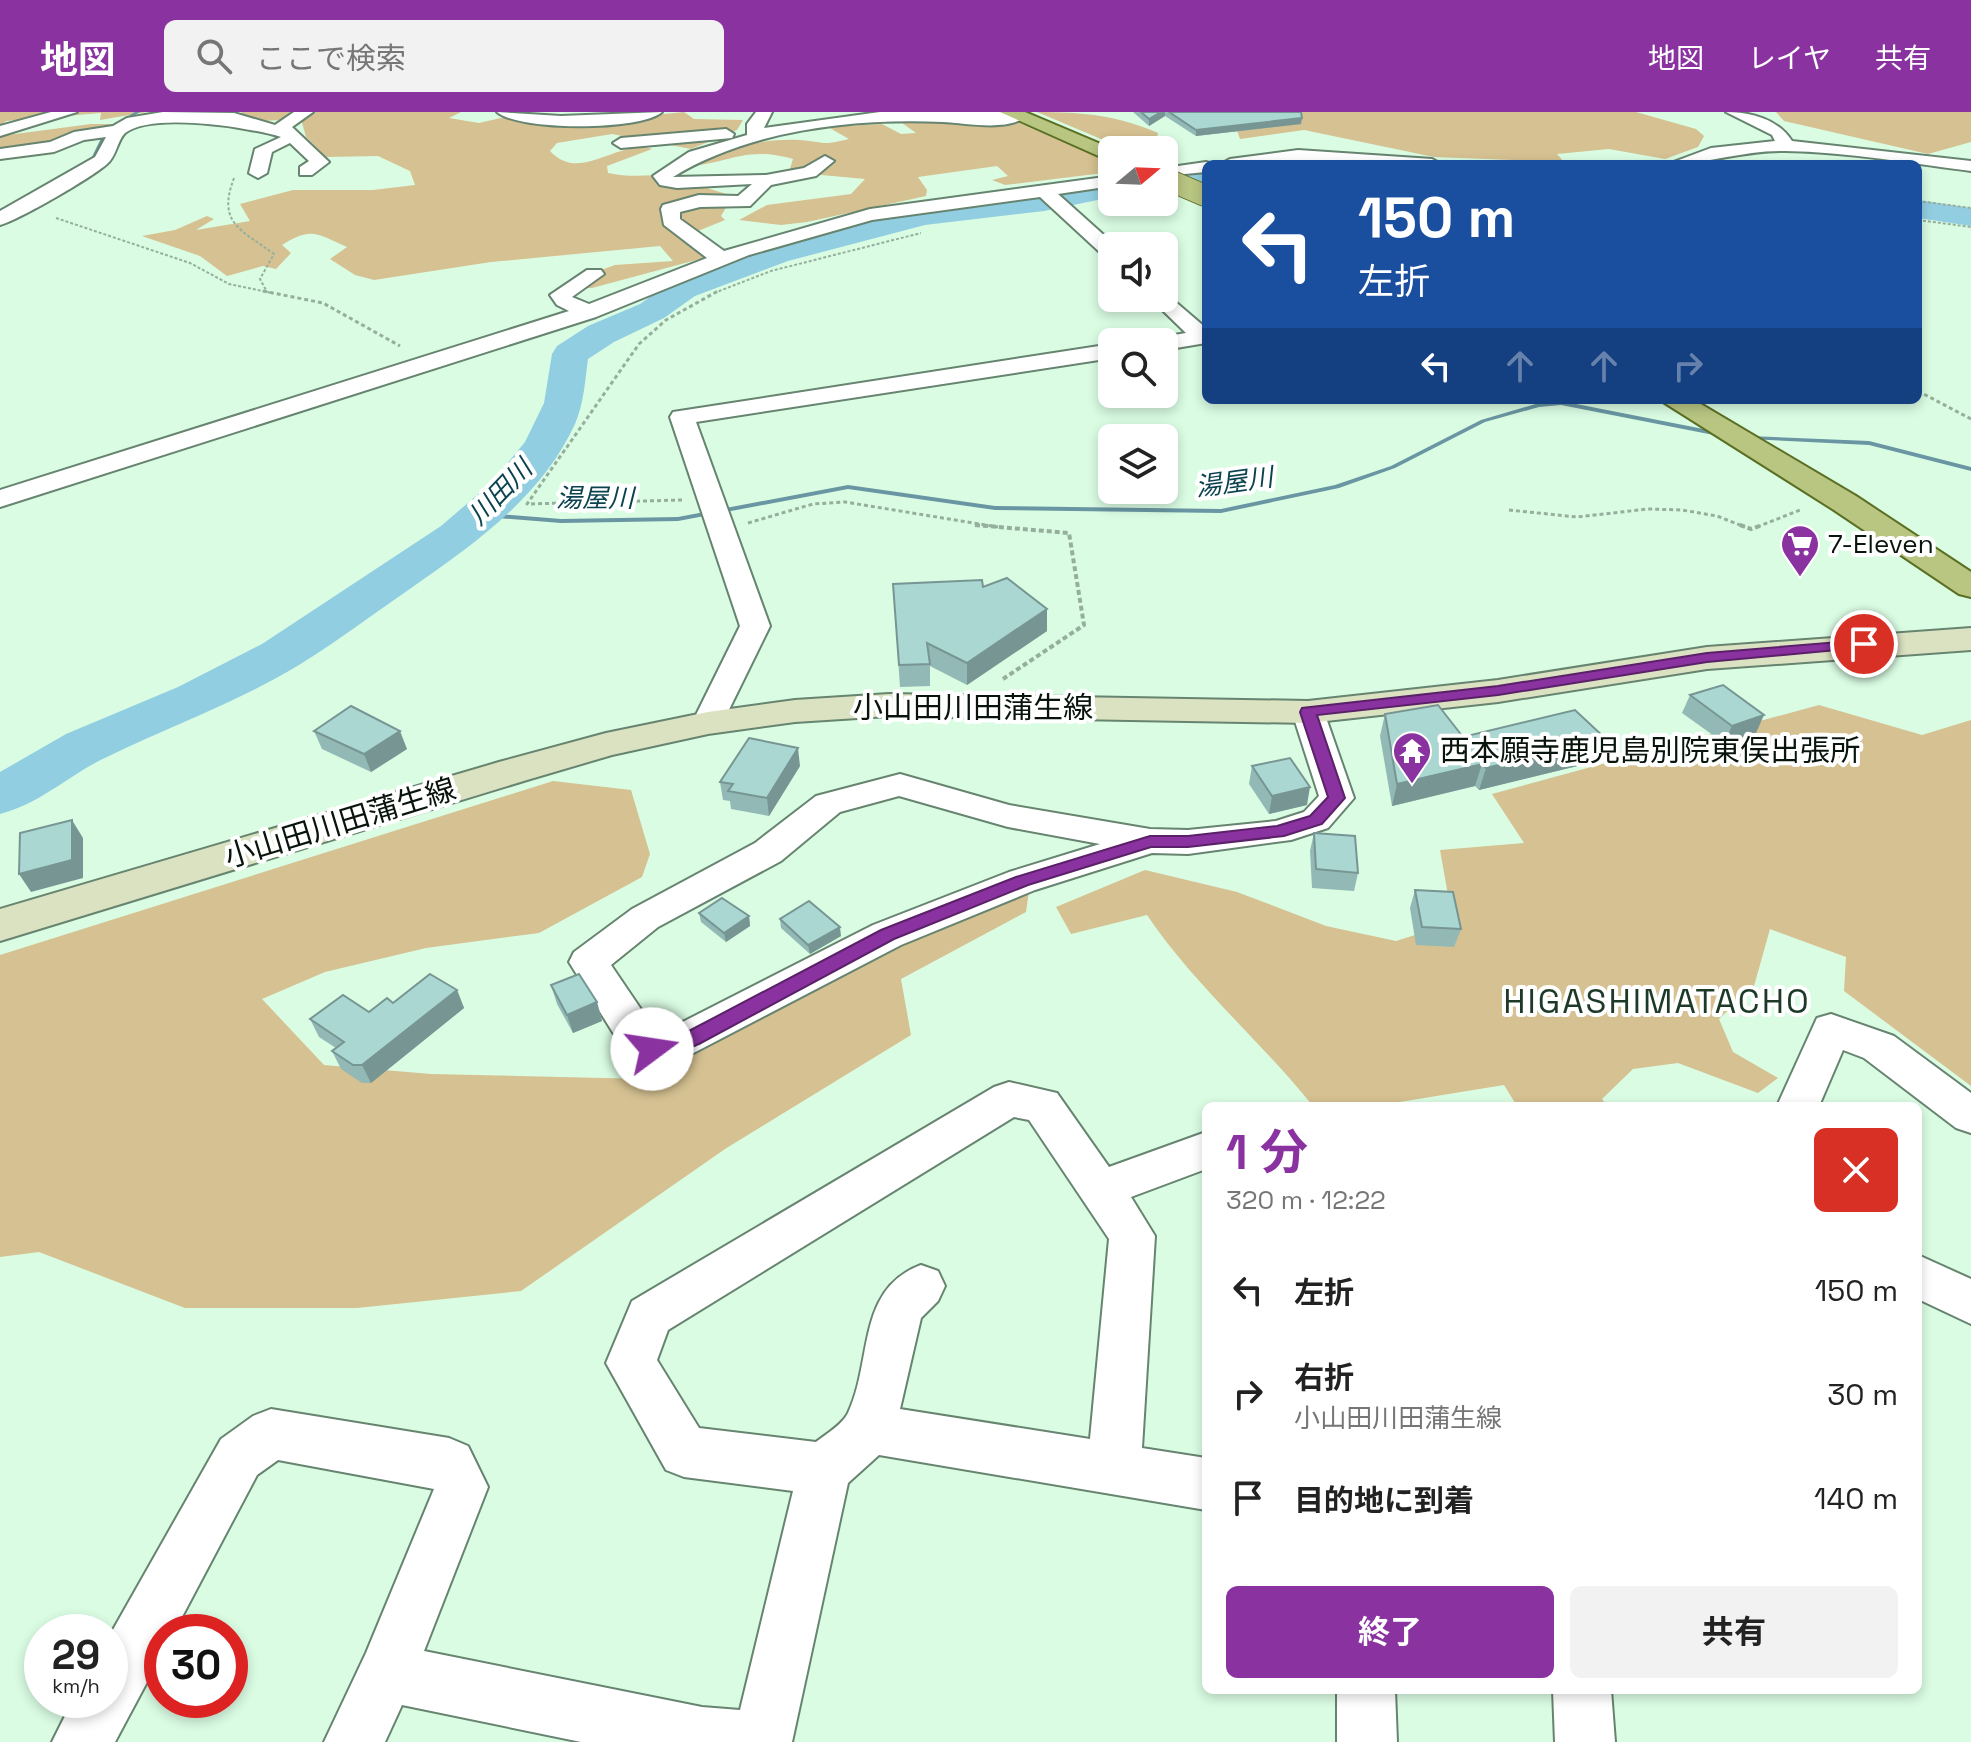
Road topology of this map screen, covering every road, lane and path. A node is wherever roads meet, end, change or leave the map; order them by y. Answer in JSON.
{"nodes":[{"id":1,"x":69,"y":112,"type":"edge"},
{"id":2,"x":305,"y":112,"type":"edge"},
{"id":3,"x":573,"y":112,"type":"edge"},
{"id":4,"x":654,"y":112,"type":"edge"},
{"id":5,"x":764,"y":112,"type":"edge"},
{"id":6,"x":1734,"y":112,"type":"edge"},
{"id":7,"x":497,"y":114,"type":"edge"},
{"id":8,"x":1014,"y":114,"type":"edge"},
{"id":9,"x":245,"y":118,"type":"edge"},
{"id":10,"x":552,"y":122,"type":"junction"},
{"id":11,"x":118,"y":130,"type":"junction"},
{"id":12,"x":0,"y":131,"type":"edge"},
{"id":13,"x":757,"y":132,"type":"junction"},
{"id":14,"x":283,"y":140,"type":"junction"},
{"id":15,"x":621,"y":143,"type":"dead end"},
{"id":16,"x":1786,"y":145,"type":"junction"},
{"id":17,"x":1098,"y":150,"type":"edge"},
{"id":18,"x":0,"y":154,"type":"edge"},
{"id":19,"x":1260,"y":160,"type":"edge"},
{"id":20,"x":1372,"y":160,"type":"edge"},
{"id":21,"x":1687,"y":160,"type":"edge"},
{"id":22,"x":1918,"y":160,"type":"edge"},
{"id":23,"x":1922,"y":160,"type":"edge"},
{"id":24,"x":825,"y":161,"type":"dead end"},
{"id":25,"x":1971,"y":166,"type":"edge"},
{"id":26,"x":731,"y":167,"type":"dead end"},
{"id":27,"x":1202,"y":168,"type":"edge"},
{"id":28,"x":315,"y":169,"type":"dead end"},
{"id":29,"x":258,"y":173,"type":"dead end"},
{"id":30,"x":1178,"y":173,"type":"edge"},
{"id":31,"x":763,"y":181,"type":"junction"},
{"id":32,"x":1178,"y":181,"type":"edge"},
{"id":33,"x":1098,"y":183,"type":"edge"},
{"id":34,"x":693,"y":184,"type":"junction"},
{"id":35,"x":1044,"y":191,"type":"junction"},
{"id":36,"x":1202,"y":194,"type":"edge"},
{"id":37,"x":1922,"y":202,"type":"edge"},
{"id":38,"x":735,"y":204,"type":"junction"},
{"id":39,"x":770,"y":206,"type":"dead end"},
{"id":40,"x":1971,"y":208,"type":"edge"},
{"id":41,"x":9,"y":214,"type":"edge"},
{"id":42,"x":1922,"y":221,"type":"edge"},
{"id":43,"x":1971,"y":227,"type":"edge"},
{"id":44,"x":921,"y":233,"type":"dead end"},
{"id":45,"x":1098,"y":240,"type":"edge"},
{"id":46,"x":722,"y":259,"type":"junction"},
{"id":47,"x":594,"y":274,"type":"dead end"},
{"id":48,"x":267,"y":292,"type":"junction"},
{"id":49,"x":588,"y":312,"type":"junction"},
{"id":50,"x":1176,"y":312,"type":"edge"},
{"id":51,"x":1202,"y":336,"type":"edge"},
{"id":52,"x":1202,"y":337,"type":"edge"},
{"id":53,"x":1178,"y":341,"type":"edge"},
{"id":54,"x":1098,"y":353,"type":"edge"},
{"id":55,"x":433,"y":363,"type":"junction"},
{"id":56,"x":1922,"y":393,"type":"edge"},
{"id":57,"x":1681,"y":404,"type":"edge"},
{"id":58,"x":1971,"y":419,"type":"edge"},
{"id":59,"x":0,"y":499,"type":"edge"},
{"id":60,"x":711,"y":499,"type":"junction"},
{"id":61,"x":1845,"y":503,"type":"junction"},
{"id":62,"x":1509,"y":510,"type":"dead end"},
{"id":63,"x":721,"y":530,"type":"junction"},
{"id":64,"x":1971,"y":587,"type":"edge"},
{"id":65,"x":1971,"y":639,"type":"edge"},
{"id":66,"x":980,"y":706,"type":"junction"},
{"id":67,"x":1308,"y":712,"type":"junction"},
{"id":68,"x":708,"y":723,"type":"junction"},
{"id":69,"x":1150,"y":841,"type":"junction"},
{"id":70,"x":0,"y":925,"type":"edge"},
{"id":71,"x":1800,"y":1102,"type":"edge"},
{"id":72,"x":1971,"y":1116,"type":"edge"},
{"id":73,"x":1202,"y":1151,"type":"edge"},
{"id":74,"x":1100,"y":1189,"type":"junction"},
{"id":75,"x":1922,"y":1278,"type":"edge"},
{"id":76,"x":921,"y":1286,"type":"dead end"},
{"id":77,"x":1971,"y":1302,"type":"edge"},
{"id":78,"x":870,"y":1429,"type":"junction"},
{"id":79,"x":1114,"y":1467,"type":"junction"},
{"id":80,"x":825,"y":1469,"type":"junction"},
{"id":81,"x":1202,"y":1483,"type":"edge"},
{"id":82,"x":128,"y":1659,"type":"edge"},
{"id":83,"x":387,"y":1673,"type":"junction"},
{"id":84,"x":1366,"y":1694,"type":"edge"},
{"id":85,"x":1582,"y":1694,"type":"edge"},
{"id":86,"x":96,"y":1718,"type":"edge"},
{"id":87,"x":730,"y":1741,"type":"edge"},
{"id":88,"x":82,"y":1742,"type":"edge"},
{"id":89,"x":354,"y":1742,"type":"edge"},
{"id":90,"x":1367,"y":1742,"type":"edge"},
{"id":91,"x":1585,"y":1742,"type":"edge"}],
"edges":[{"from":1,"to":12,"type":"street"},
{"from":2,"to":14,"type":"street"},
{"from":3,"to":10,"type":"street"},
{"from":4,"to":10,"type":"street"},
{"from":5,"to":13,"type":"street"},
{"from":6,"to":16,"type":"street"},
{"from":7,"to":10,"type":"street"},
{"from":8,"to":13,"type":"street"},
{"from":8,"to":17,"type":"main road"},
{"from":9,"to":11,"type":"street"},
{"from":9,"to":14,"type":"street"},
{"from":9,"to":48,"type":"path"},
{"from":11,"to":18,"type":"street"},
{"from":11,"to":41,"type":"street"},
{"from":13,"to":15,"type":"street"},
{"from":13,"to":34,"type":"street"},
{"from":14,"to":28,"type":"street"},
{"from":14,"to":29,"type":"street"},
{"from":16,"to":21,"type":"street"},
{"from":16,"to":22,"type":"street"},
{"from":19,"to":20,"type":"street"},
{"from":23,"to":25,"type":"street"},
{"from":24,"to":31,"type":"street"},
{"from":26,"to":34,"type":"street"},
{"from":27,"to":30,"type":"street"},
{"from":31,"to":34,"type":"street"},
{"from":31,"to":38,"type":"street"},
{"from":32,"to":36,"type":"main road","bridge":true},
{"from":33,"to":35,"type":"street"},
{"from":35,"to":45,"type":"street"},
{"from":35,"to":46,"type":"street"},
{"from":37,"to":40,"type":"path"},
{"from":38,"to":39,"type":"street"},
{"from":38,"to":46,"type":"street"},
{"from":41,"to":48,"type":"path"},
{"from":42,"to":43,"type":"path"},
{"from":44,"to":60,"type":"path"},
{"from":46,"to":49,"type":"street"},
{"from":47,"to":49,"type":"street"},
{"from":48,"to":55,"type":"path"},
{"from":49,"to":55,"type":"street"},
{"from":50,"to":51,"type":"street"},
{"from":52,"to":53,"type":"street"},
{"from":54,"to":60,"type":"street"},
{"from":55,"to":59,"type":"street"},
{"from":56,"to":58,"type":"path"},
{"from":57,"to":61,"type":"main road"},
{"from":60,"to":63,"type":"street"},
{"from":61,"to":62,"type":"path"},
{"from":61,"to":64,"type":"main road"},
{"from":63,"to":66,"type":"path"},
{"from":63,"to":68,"type":"street"},
{"from":65,"to":67,"type":"main road","name":"小山田川田蒲生線"},
{"from":66,"to":67,"type":"main road","name":"小山田川田蒲生線"},
{"from":66,"to":68,"type":"main road","name":"小山田川田蒲生線"},
{"from":67,"to":69,"type":"street"},
{"from":68,"to":70,"type":"main road","name":"小山田川田蒲生線"},
{"from":69,"to":69,"type":"street"},
{"from":71,"to":72,"type":"street"},
{"from":73,"to":74,"type":"street"},
{"from":74,"to":79,"type":"street"},
{"from":74,"to":80,"type":"street"},
{"from":75,"to":77,"type":"street"},
{"from":76,"to":78,"type":"street"},
{"from":78,"to":79,"type":"street"},
{"from":78,"to":80,"type":"street"},
{"from":79,"to":81,"type":"street"},
{"from":80,"to":87,"type":"street"},
{"from":82,"to":83,"type":"street"},
{"from":83,"to":87,"type":"street"},
{"from":83,"to":89,"type":"street"},
{"from":84,"to":90,"type":"street"},
{"from":85,"to":91,"type":"street"},
{"from":86,"to":88,"type":"street"}]}
